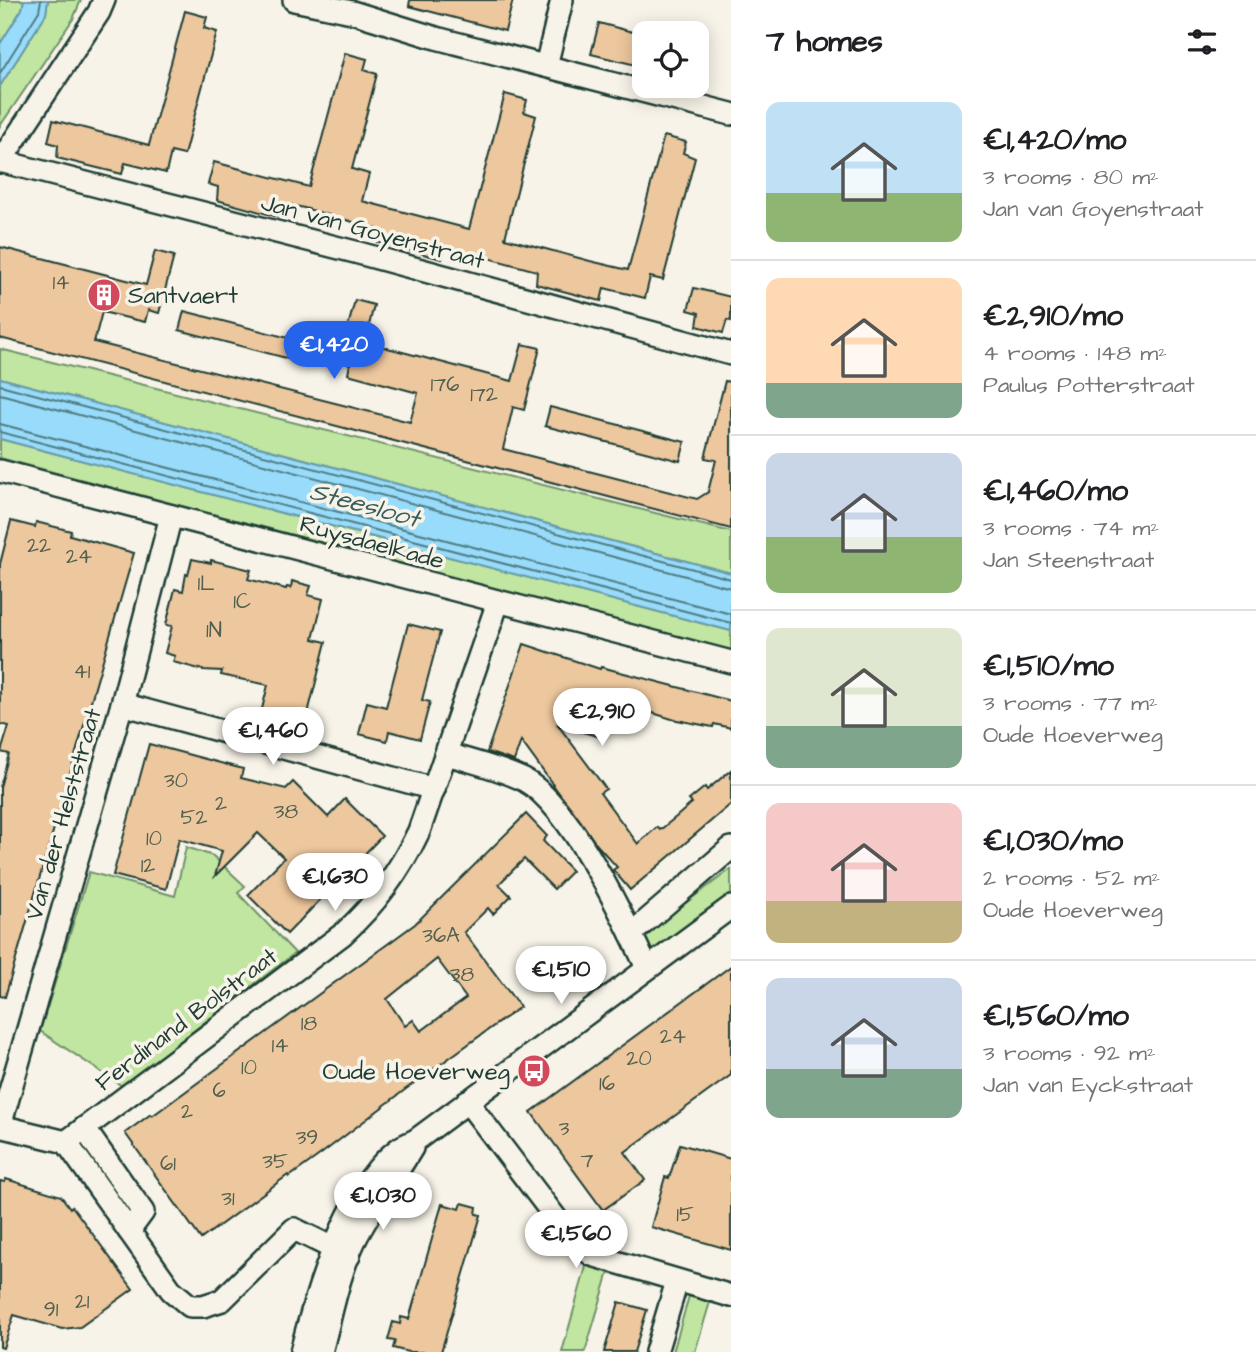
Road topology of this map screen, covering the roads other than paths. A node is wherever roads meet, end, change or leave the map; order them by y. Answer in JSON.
{"nodes":[{"id":1,"x":104,"y":0,"type":"edge"},
{"id":2,"x":294,"y":0,"type":"edge"},
{"id":3,"x":562,"y":0,"type":"edge"},
{"id":4,"x":354,"y":6,"type":"edge"},
{"id":5,"x":546,"y":66,"type":"junction"},
{"id":6,"x":731,"y":114,"type":"edge"},
{"id":7,"x":0,"y":161,"type":"edge"},
{"id":8,"x":731,"y":354,"type":"edge"},
{"id":9,"x":0,"y":471,"type":"edge"},
{"id":10,"x":171,"y":516,"type":"junction"},
{"id":11,"x":498,"y":602,"type":"junction"},
{"id":12,"x":731,"y":662,"type":"edge"},
{"id":13,"x":122,"y":704,"type":"junction"},
{"id":14,"x":447,"y":754,"type":"junction"},
{"id":15,"x":435,"y":789,"type":"junction"},
{"id":16,"x":731,"y":848,"type":"edge"},
{"id":17,"x":731,"y":907,"type":"edge"},
{"id":18,"x":631,"y":934,"type":"junction"},
{"id":19,"x":647,"y":968,"type":"junction"},
{"id":20,"x":467,"y":1101,"type":"junction"},
{"id":21,"x":0,"y":1126,"type":"edge"},
{"id":22,"x":84,"y":1128,"type":"junction"},
{"id":23,"x":66,"y":1142,"type":"junction"},
{"id":24,"x":130,"y":1231,"type":"junction"},
{"id":25,"x":341,"y":1252,"type":"junction"},
{"id":26,"x":677,"y":1281,"type":"junction"},
{"id":27,"x":731,"y":1296,"type":"edge"},
{"id":28,"x":301,"y":1352,"type":"edge"},
{"id":29,"x":321,"y":1352,"type":"edge"},
{"id":30,"x":656,"y":1352,"type":"edge"}],
"edges":[{"from":1,"to":7,"type":"street"},
{"from":2,"to":4,"type":"street"},
{"from":3,"to":5,"type":"street"},
{"from":4,"to":5,"type":"street"},
{"from":5,"to":6,"type":"street"},
{"from":7,"to":8,"type":"street","name":"Jan van Goyenstraat"},
{"from":9,"to":10,"type":"street","name":"Ruysdaelkade"},
{"from":10,"to":11,"type":"street","name":"Ruysdaelkade"},
{"from":10,"to":13,"type":"street","name":"Van der Helststraat"},
{"from":11,"to":12,"type":"street","name":"Ruysdaelkade"},
{"from":11,"to":14,"type":"street","name":"Ferdinand Bolstraat"},
{"from":13,"to":15,"type":"street"},
{"from":13,"to":21,"type":"street","name":"Van der Helststraat"},
{"from":14,"to":15,"type":"street","name":"Ferdinand Bolstraat"},
{"from":14,"to":18,"type":"street"},
{"from":15,"to":22,"type":"street","name":"Ferdinand Bolstraat"},
{"from":16,"to":18,"type":"street"},
{"from":17,"to":19,"type":"street"},
{"from":18,"to":19,"type":"street"},
{"from":19,"to":20,"type":"street"},
{"from":20,"to":25,"type":"street"},
{"from":20,"to":26,"type":"street"},
{"from":21,"to":23,"type":"street"},
{"from":22,"to":23,"type":"street","name":"Ferdinand Bolstraat"},
{"from":22,"to":24,"type":"street"},
{"from":23,"to":24,"type":"street"},
{"from":24,"to":25,"type":"street"},
{"from":25,"to":28,"type":"street"},
{"from":25,"to":29,"type":"street"},
{"from":26,"to":27,"type":"street"},
{"from":26,"to":30,"type":"street"}]}
